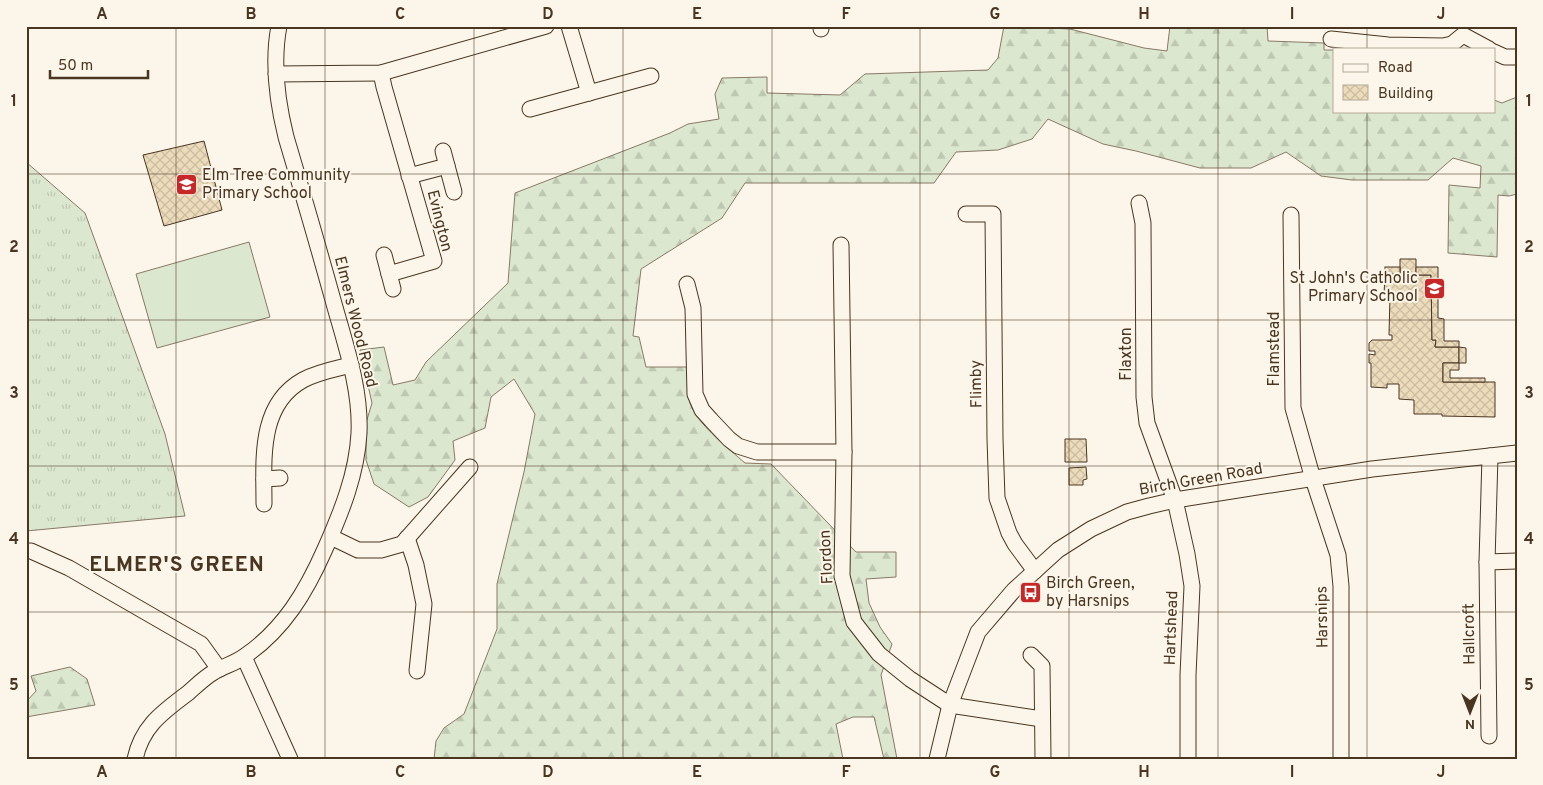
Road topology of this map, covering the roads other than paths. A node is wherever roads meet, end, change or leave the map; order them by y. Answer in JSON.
{"nodes":[{"id":1,"x":279,"y":26,"type":"edge"},
{"id":2,"x":546,"y":26,"type":"edge"},
{"id":3,"x":569,"y":26,"type":"edge"},
{"id":4,"x":1463,"y":30,"type":"edge"},
{"id":5,"x":1341,"y":35,"type":"edge"},
{"id":6,"x":1488,"y":48,"type":"edge"},
{"id":7,"x":1496,"y":53,"type":"edge"},
{"id":8,"x":1517,"y":57,"type":"edge"},
{"id":9,"x":381,"y":73,"type":"junction"},
{"id":10,"x":276,"y":74,"type":"junction"},
{"id":11,"x":651,"y":76,"type":"dead end"},
{"id":12,"x":589,"y":93,"type":"junction"},
{"id":13,"x":530,"y":109,"type":"dead end"},
{"id":14,"x":409,"y":176,"type":"junction"},
{"id":15,"x":454,"y":192,"type":"dead end"},
{"id":16,"x":1139,"y":203,"type":"dead end"},
{"id":17,"x":966,"y":214,"type":"dead end"},
{"id":18,"x":1291,"y":215,"type":"dead end"},
{"id":19,"x":841,"y":246,"type":"dead end"},
{"id":20,"x":384,"y":255,"type":"dead end"},
{"id":21,"x":389,"y":274,"type":"junction"},
{"id":22,"x":686,"y":284,"type":"dead end"},
{"id":23,"x":393,"y":289,"type":"dead end"},
{"id":24,"x":351,"y":365,"type":"junction"},
{"id":25,"x":844,"y":452,"type":"junction"},
{"id":26,"x":1517,"y":454,"type":"edge"},
{"id":27,"x":1490,"y":456,"type":"junction"},
{"id":28,"x":470,"y":467,"type":"dead end"},
{"id":29,"x":280,"y":478,"type":"dead end"},
{"id":30,"x":264,"y":479,"type":"junction"},
{"id":31,"x":1313,"y":479,"type":"junction"},
{"id":32,"x":1175,"y":500,"type":"junction"},
{"id":33,"x":264,"y":504,"type":"dead end"},
{"id":34,"x":330,"y":537,"type":"junction"},
{"id":35,"x":407,"y":538,"type":"junction"},
{"id":36,"x":26,"y":551,"type":"edge"},
{"id":37,"x":1517,"y":561,"type":"edge"},
{"id":38,"x":1487,"y":562,"type":"junction"},
{"id":39,"x":1035,"y":571,"type":"junction"},
{"id":40,"x":1031,"y":655,"type":"dead end"},
{"id":41,"x":244,"y":657,"type":"junction"},
{"id":42,"x":219,"y":669,"type":"junction"},
{"id":43,"x":417,"y":671,"type":"dead end"},
{"id":44,"x":950,"y":705,"type":"junction"},
{"id":45,"x":1042,"y":719,"type":"junction"},
{"id":46,"x":1489,"y":736,"type":"dead end"},
{"id":47,"x":135,"y":759,"type":"edge"},
{"id":48,"x":290,"y":759,"type":"edge"},
{"id":49,"x":937,"y":759,"type":"edge"},
{"id":50,"x":1043,"y":759,"type":"edge"},
{"id":51,"x":1188,"y":759,"type":"edge"},
{"id":52,"x":1341,"y":759,"type":"edge"}],
"edges":[{"from":1,"to":10,"type":"street","name":"Elmers Wood Road"},
{"from":2,"to":9,"type":"street"},
{"from":3,"to":12,"type":"street"},
{"from":4,"to":5,"type":"street"},
{"from":4,"to":6,"type":"street"},
{"from":7,"to":8,"type":"street"},
{"from":9,"to":10,"type":"street"},
{"from":9,"to":14,"type":"street","name":"Evington"},
{"from":10,"to":24,"type":"street","name":"Elmers Wood Road"},
{"from":11,"to":12,"type":"street"},
{"from":12,"to":13,"type":"street"},
{"from":14,"to":15,"type":"street","name":"Evington"},
{"from":14,"to":21,"type":"street","name":"Evington"},
{"from":16,"to":32,"type":"street","name":"Flaxton"},
{"from":17,"to":39,"type":"street","name":"Flimby"},
{"from":18,"to":31,"type":"street","name":"Flamstead"},
{"from":19,"to":25,"type":"street","name":"Flordon"},
{"from":20,"to":21,"type":"street"},
{"from":21,"to":23,"type":"street"},
{"from":22,"to":25,"type":"street"},
{"from":24,"to":30,"type":"street"},
{"from":24,"to":34,"type":"street","name":"Elmers Wood Road"},
{"from":25,"to":44,"type":"street","name":"Flordon"},
{"from":26,"to":27,"type":"street","name":"Birch Green Road"},
{"from":27,"to":31,"type":"street","name":"Birch Green Road"},
{"from":27,"to":38,"type":"street","name":"Hallcroft"},
{"from":28,"to":35,"type":"street"},
{"from":29,"to":30,"type":"street"},
{"from":30,"to":33,"type":"street"},
{"from":31,"to":32,"type":"street","name":"Birch Green Road"},
{"from":31,"to":52,"type":"street","name":"Harsnips"},
{"from":32,"to":39,"type":"street","name":"Birch Green Road"},
{"from":32,"to":51,"type":"street","name":"Hartshead"},
{"from":34,"to":35,"type":"street"},
{"from":34,"to":41,"type":"street","name":"Elmers Wood Road"},
{"from":35,"to":43,"type":"street"},
{"from":36,"to":42,"type":"street"},
{"from":37,"to":38,"type":"street"},
{"from":38,"to":46,"type":"street","name":"Hallcroft"},
{"from":39,"to":44,"type":"street","name":"Birch Green Road"},
{"from":40,"to":45,"type":"street"},
{"from":41,"to":42,"type":"street","name":"Elmers Wood Road"},
{"from":41,"to":48,"type":"street"},
{"from":42,"to":47,"type":"street","name":"Elmers Wood Road"},
{"from":44,"to":45,"type":"street"},
{"from":44,"to":49,"type":"street","name":"Birch Green Road"},
{"from":45,"to":50,"type":"street"}]}
